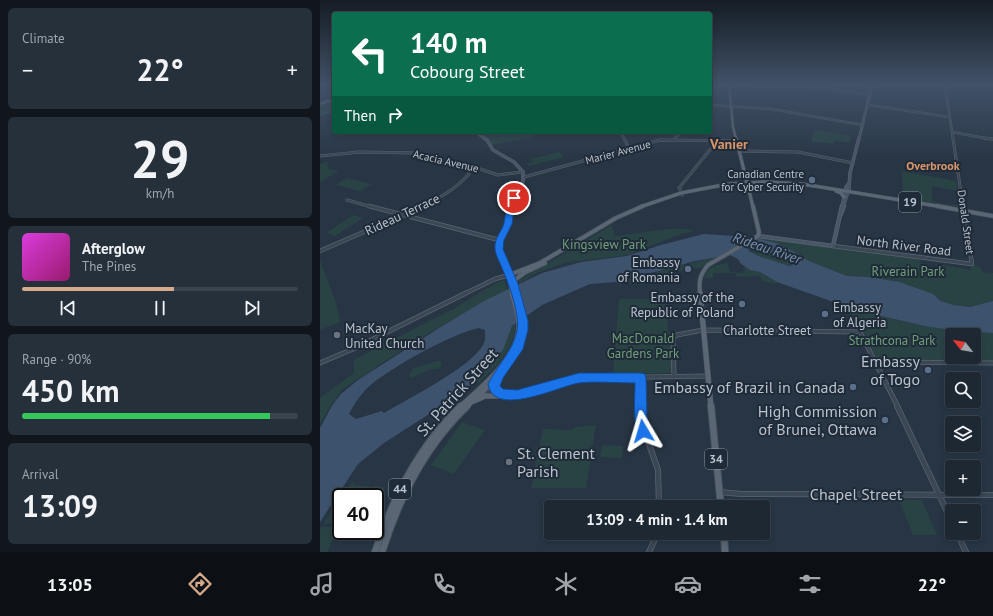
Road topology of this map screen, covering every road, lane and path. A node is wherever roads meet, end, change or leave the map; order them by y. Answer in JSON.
{"nodes":[{"id":1,"x":732,"y":111,"type":"edge"},
{"id":2,"x":781,"y":111,"type":"edge"},
{"id":3,"x":867,"y":111,"type":"edge"},
{"id":4,"x":907,"y":111,"type":"edge"},
{"id":5,"x":949,"y":111,"type":"edge"},
{"id":6,"x":950,"y":117,"type":"junction"},
{"id":7,"x":863,"y":125,"type":"junction"},
{"id":8,"x":952,"y":132,"type":"junction"},
{"id":9,"x":478,"y":134,"type":"edge"},
{"id":10,"x":622,"y":134,"type":"edge"},
{"id":11,"x":679,"y":134,"type":"edge"},
{"id":12,"x":993,"y":139,"type":"edge"},
{"id":13,"x":673,"y":140,"type":"junction"},
{"id":14,"x":717,"y":141,"type":"junction"},
{"id":15,"x":737,"y":141,"type":"junction"},
{"id":16,"x":629,"y":149,"type":"junction"},
{"id":17,"x":740,"y":151,"type":"junction"},
{"id":18,"x":320,"y":156,"type":"edge"},
{"id":19,"x":853,"y":163,"type":"junction"},
{"id":20,"x":470,"y":167,"type":"junction"},
{"id":21,"x":523,"y":172,"type":"junction"},
{"id":22,"x":524,"y":177,"type":"junction"},
{"id":23,"x":748,"y":182,"type":"junction"},
{"id":24,"x":830,"y":190,"type":"junction"},
{"id":25,"x":681,"y":191,"type":"junction"},
{"id":26,"x":847,"y":191,"type":"junction"},
{"id":27,"x":860,"y":194,"type":"junction"},
{"id":28,"x":845,"y":197,"type":"junction"},
{"id":29,"x":347,"y":200,"type":"dead end"},
{"id":30,"x":964,"y":210,"type":"junction"},
{"id":31,"x":403,"y":215,"type":"junction"},
{"id":32,"x":993,"y":217,"type":"edge"},
{"id":33,"x":757,"y":237,"type":"junction"},
{"id":34,"x":500,"y":240,"type":"junction"},
{"id":35,"x":833,"y":246,"type":"junction"},
{"id":36,"x":321,"y":251,"type":"edge"},
{"id":37,"x":972,"y":264,"type":"joint"},
{"id":38,"x":528,"y":272,"type":"junction"},
{"id":39,"x":510,"y":276,"type":"junction"},
{"id":40,"x":512,"y":286,"type":"junction"},
{"id":41,"x":521,"y":322,"type":"junction"},
{"id":42,"x":703,"y":330,"type":"junction"},
{"id":43,"x":876,"y":362,"type":"junction"},
{"id":44,"x":320,"y":363,"type":"edge"},
{"id":45,"x":993,"y":363,"type":"edge"},
{"id":46,"x":499,"y":374,"type":"junction"},
{"id":47,"x":708,"y":376,"type":"junction"},
{"id":48,"x":674,"y":377,"type":"junction"},
{"id":49,"x":640,"y":378,"type":"junction"},
{"id":50,"x":483,"y":390,"type":"junction"},
{"id":51,"x":499,"y":395,"type":"junction"},
{"id":52,"x":464,"y":408,"type":"junction"},
{"id":53,"x":720,"y":492,"type":"junction"},
{"id":54,"x":939,"y":495,"type":"junction"},
{"id":55,"x":993,"y":495,"type":"edge"},
{"id":56,"x":659,"y":500,"type":"edge"},
{"id":57,"x":721,"y":500,"type":"edge"},
{"id":58,"x":945,"y":507,"type":"edge"},
{"id":59,"x":655,"y":540,"type":"edge"},
{"id":60,"x":725,"y":540,"type":"edge"},
{"id":61,"x":960,"y":540,"type":"edge"},
{"id":62,"x":375,"y":552,"type":"edge"},
{"id":63,"x":382,"y":552,"type":"edge"},
{"id":64,"x":649,"y":552,"type":"edge"},
{"id":65,"x":726,"y":552,"type":"edge"},
{"id":66,"x":966,"y":552,"type":"edge"}],
"edges":[{"from":1,"to":15,"type":"main road"},
{"from":2,"to":7,"type":"street"},
{"from":3,"to":7,"type":"main road"},
{"from":4,"to":6,"type":"street"},
{"from":5,"to":6,"type":"street","name":"Donald Street"},
{"from":6,"to":8,"type":"street","name":"Donald Street"},
{"from":7,"to":19,"type":"main road"},
{"from":8,"to":12,"type":"street"},
{"from":8,"to":30,"type":"street","name":"Donald Street"},
{"from":9,"to":21,"type":"main road"},
{"from":10,"to":16,"type":"street"},
{"from":11,"to":13,"type":"street"},
{"from":13,"to":14,"type":"street","name":"Marier Avenue"},
{"from":13,"to":16,"type":"street","name":"Marier Avenue"},
{"from":14,"to":15,"type":"street","name":"Marier Avenue"},
{"from":14,"to":25,"type":"street"},
{"from":15,"to":17,"type":"main road"},
{"from":16,"to":22,"type":"street","name":"Marier Avenue"},
{"from":17,"to":19,"type":"street"},
{"from":17,"to":23,"type":"main road"},
{"from":18,"to":20,"type":"street","name":"Acacia Avenue"},
{"from":19,"to":26,"type":"main road"},
{"from":20,"to":21,"type":"street","name":"Acacia Avenue"},
{"from":20,"to":31,"type":"street","name":"Rideau Terrace"},
{"from":21,"to":22,"type":"main road"},
{"from":22,"to":34,"type":"main road"},
{"from":23,"to":24,"type":"main road","number":"19"},
{"from":23,"to":25,"type":"main road","number":"19"},
{"from":23,"to":25,"type":"main road","number":"19"},
{"from":23,"to":26,"type":"main road","number":"19"},
{"from":23,"to":33,"type":"main road"},
{"from":24,"to":26,"type":"main road","number":"19"},
{"from":24,"to":28,"type":"main road"},
{"from":25,"to":38,"type":"main road","number":"19"},
{"from":25,"to":39,"type":"main road","number":"19"},
{"from":26,"to":27,"type":"main road","number":"19"},
{"from":26,"to":28,"type":"main road"},
{"from":27,"to":28,"type":"main road"},
{"from":27,"to":30,"type":"main road","number":"19"},
{"from":28,"to":35,"type":"main road"},
{"from":29,"to":31,"type":"street"},
{"from":30,"to":32,"type":"main road","number":"19"},
{"from":30,"to":32,"type":"main road","number":"19"},
{"from":30,"to":37,"type":"street","name":"Donald Street"},
{"from":31,"to":34,"type":"street"},
{"from":31,"to":36,"type":"street","name":"Rideau Terrace"},
{"from":33,"to":35,"type":"main road","name":"North River Road"},
{"from":33,"to":42,"type":"main road","number":"34"},
{"from":34,"to":39,"type":"main road","number":"44"},
{"from":35,"to":37,"type":"street","name":"North River Road"},
{"from":38,"to":39,"type":"main road","number":"19"},
{"from":38,"to":40,"type":"main road"},
{"from":39,"to":40,"type":"main road","name":"St. Patrick Street","number":"44"},
{"from":39,"to":44,"type":"street"},
{"from":40,"to":41,"type":"main road","name":"St. Patrick Street","number":"44"},
{"from":41,"to":46,"type":"main road","name":"St. Patrick Street","number":"44"},
{"from":41,"to":62,"type":"main road","name":"St. Patrick Street","number":"44"},
{"from":42,"to":43,"type":"street","name":"Charlotte Street"},
{"from":42,"to":47,"type":"main road","number":"34"},
{"from":42,"to":48,"type":"street","name":"Charlotte Street"},
{"from":43,"to":45,"type":"street"},
{"from":43,"to":54,"type":"street"},
{"from":46,"to":50,"type":"main road","name":"St. Patrick Street","number":"44"},
{"from":46,"to":51,"type":"main road"},
{"from":47,"to":48,"type":"street"},
{"from":47,"to":53,"type":"main road","number":"34"},
{"from":48,"to":49,"type":"street"},
{"from":49,"to":51,"type":"street"},
{"from":49,"to":56,"type":"street"},
{"from":50,"to":51,"type":"street"},
{"from":50,"to":52,"type":"main road","name":"St. Patrick Street","number":"44"},
{"from":51,"to":52,"type":"main road"},
{"from":52,"to":63,"type":"main road","name":"St. Patrick Street","number":"44"},
{"from":53,"to":54,"type":"street","name":"Chapel Street"},
{"from":53,"to":57,"type":"main road","number":"34"},
{"from":54,"to":55,"type":"street","name":"Chapel Street"},
{"from":54,"to":58,"type":"street"},
{"from":59,"to":64,"type":"street"},
{"from":60,"to":65,"type":"main road"},
{"from":61,"to":66,"type":"street"}]}
